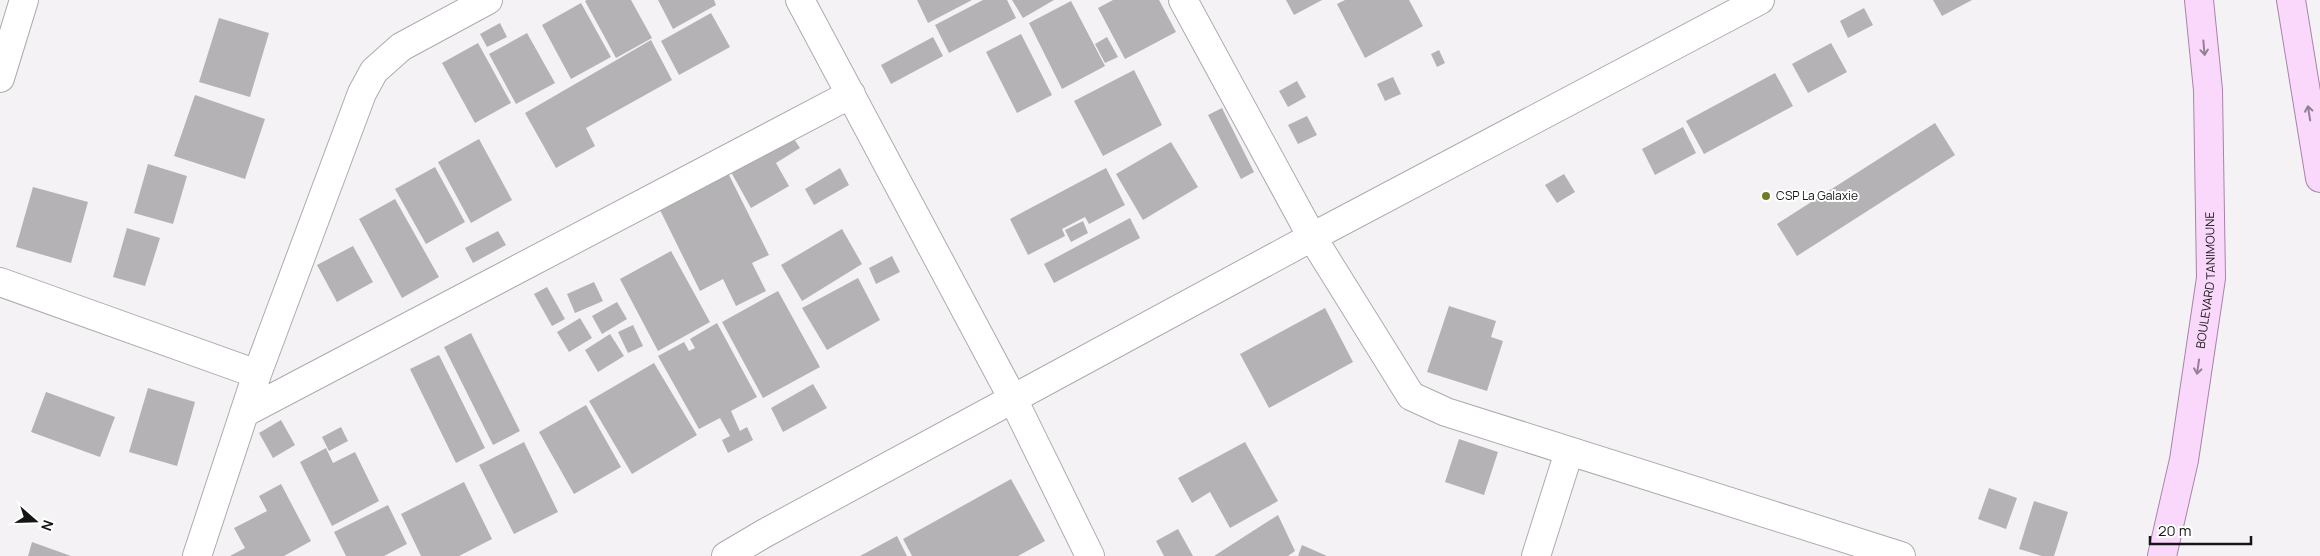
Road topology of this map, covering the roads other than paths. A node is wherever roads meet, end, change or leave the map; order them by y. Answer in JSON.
{"nodes":[{"id":1,"x":24,"y":0,"type":"edge"},
{"id":2,"x":488,"y":0,"type":"edge"},
{"id":3,"x":800,"y":0,"type":"edge"},
{"id":4,"x":1183,"y":0,"type":"edge"},
{"id":5,"x":1760,"y":0,"type":"edge"},
{"id":6,"x":2199,"y":0,"type":"edge"},
{"id":7,"x":2291,"y":0,"type":"edge"},
{"id":8,"x":0,"y":78,"type":"edge"},
{"id":9,"x":850,"y":94,"type":"junction"},
{"id":10,"x":2320,"y":178,"type":"edge"},
{"id":11,"x":1312,"y":237,"type":"junction"},
{"id":12,"x":0,"y":282,"type":"edge"},
{"id":13,"x":257,"y":374,"type":"junction"},
{"id":14,"x":1013,"y":399,"type":"junction"},
{"id":15,"x":244,"y":413,"type":"junction"},
{"id":16,"x":1569,"y":452,"type":"junction"},
{"id":17,"x":767,"y":544,"type":"edge"},
{"id":18,"x":197,"y":556,"type":"edge"},
{"id":19,"x":726,"y":556,"type":"edge"},
{"id":20,"x":1090,"y":556,"type":"edge"},
{"id":21,"x":1536,"y":556,"type":"edge"},
{"id":22,"x":1901,"y":556,"type":"edge"},
{"id":23,"x":2162,"y":556,"type":"edge"}],
"edges":[{"from":1,"to":8,"type":"street"},
{"from":2,"to":13,"type":"street"},
{"from":3,"to":9,"type":"street"},
{"from":4,"to":11,"type":"street"},
{"from":5,"to":11,"type":"street"},
{"from":6,"to":23,"type":"main road","name":"BOULEVARD TANIMOUNE","one_way":true},
{"from":10,"to":7,"type":"main road","one_way":true},
{"from":9,"to":14,"type":"street"},
{"from":9,"to":15,"type":"street"},
{"from":11,"to":14,"type":"street"},
{"from":11,"to":16,"type":"street"},
{"from":12,"to":13,"type":"street"},
{"from":13,"to":15,"type":"street"},
{"from":14,"to":17,"type":"street"},
{"from":14,"to":20,"type":"street"},
{"from":15,"to":18,"type":"street"},
{"from":16,"to":21,"type":"street"},
{"from":16,"to":22,"type":"street"},
{"from":17,"to":19,"type":"street"}]}
